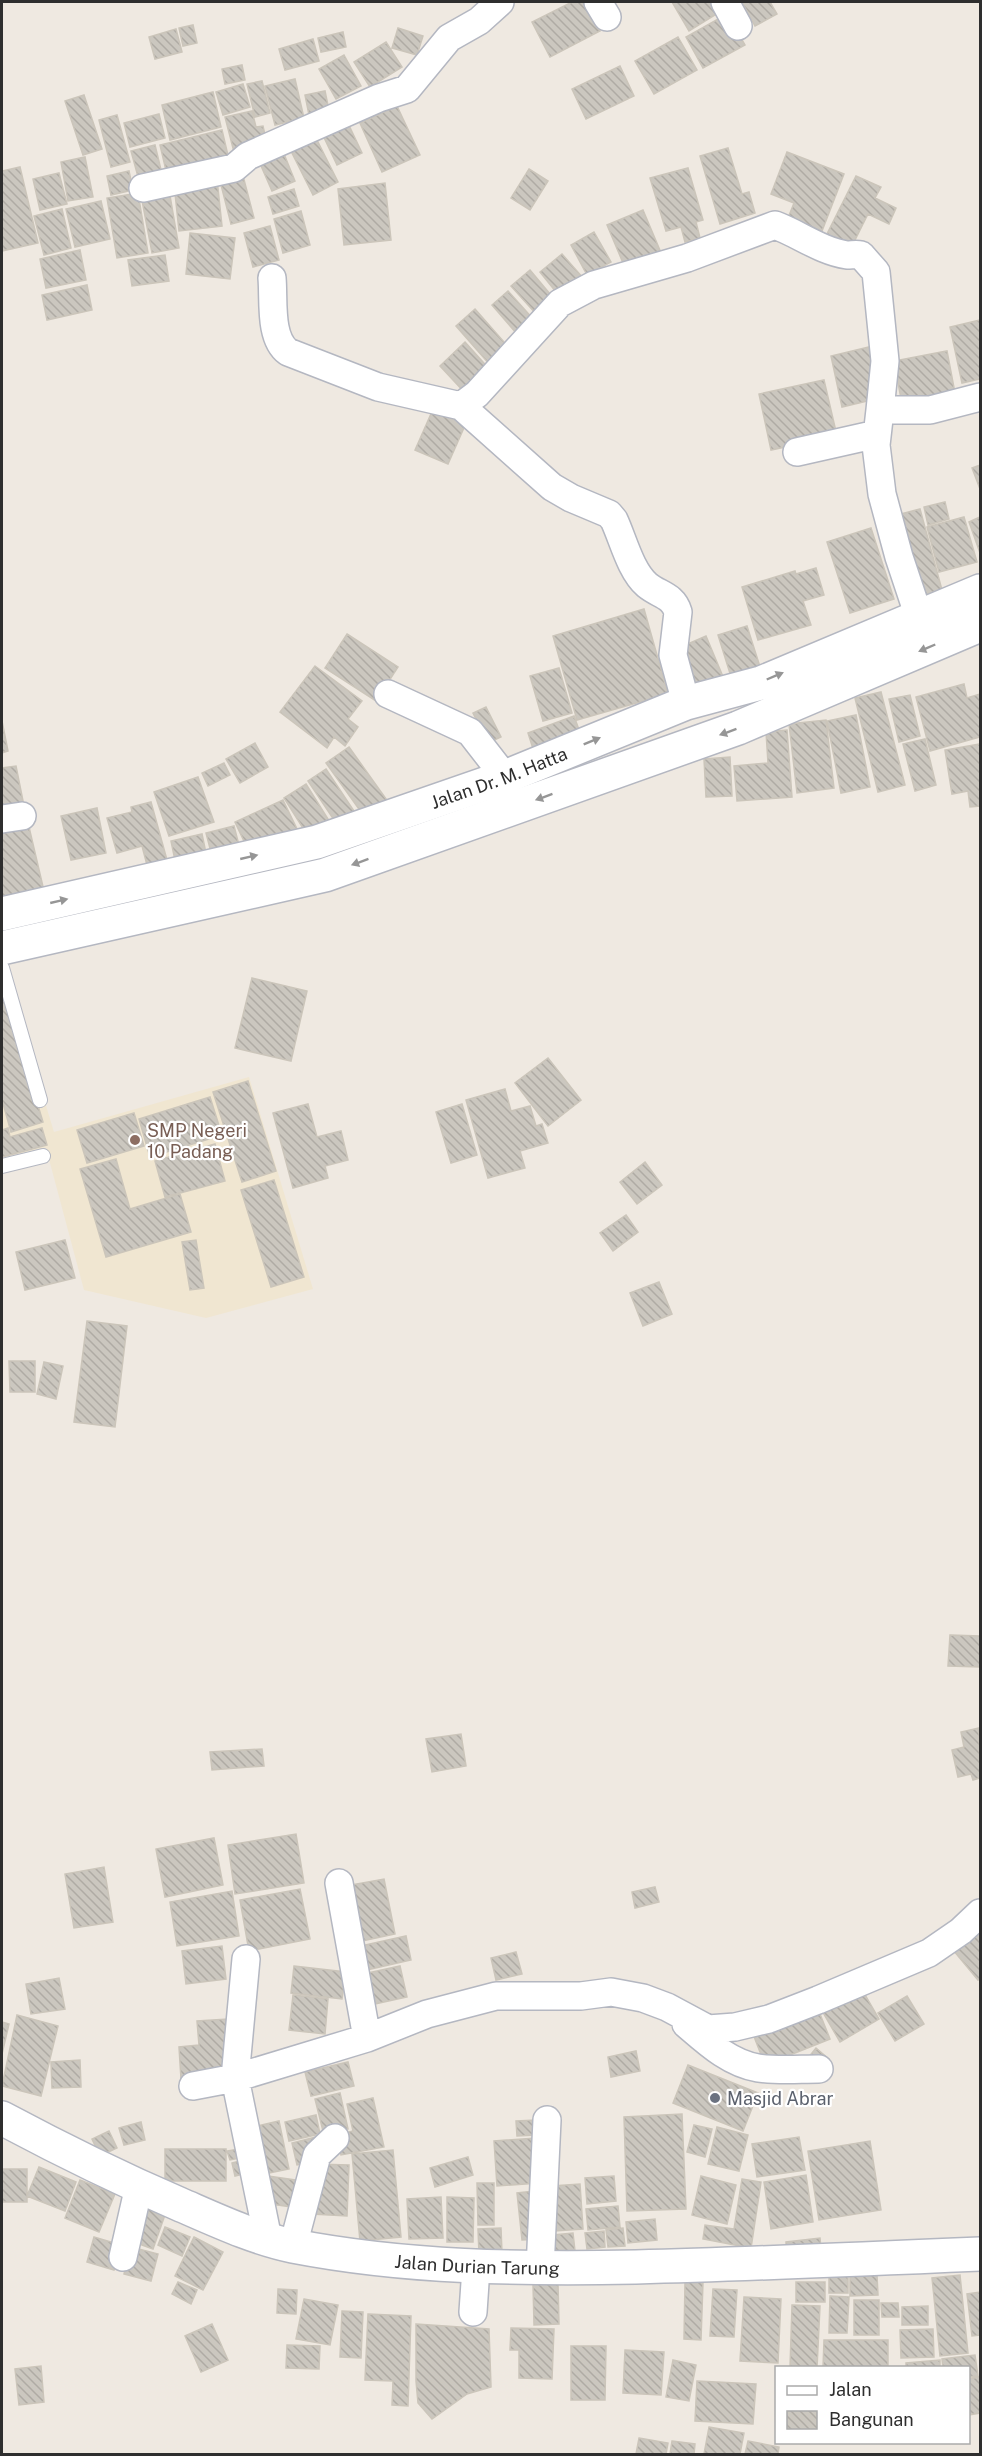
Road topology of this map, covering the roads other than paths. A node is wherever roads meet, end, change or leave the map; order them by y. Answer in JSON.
{"nodes":[{"id":1,"x":500,"y":2,"type":"edge"},
{"id":2,"x":725,"y":2,"type":"edge"},
{"id":3,"x":738,"y":26,"type":"dead end"},
{"id":4,"x":143,"y":188,"type":"dead end"},
{"id":5,"x":272,"y":278,"type":"dead end"},
{"id":6,"x":981,"y":397,"type":"edge"},
{"id":7,"x":461,"y":406,"type":"junction"},
{"id":8,"x":879,"y":422,"type":"junction"},
{"id":9,"x":797,"y":452,"type":"dead end"},
{"id":10,"x":981,"y":591,"type":"edge"},
{"id":11,"x":918,"y":617,"type":"junction"},
{"id":12,"x":981,"y":625,"type":"edge"},
{"id":13,"x":388,"y":694,"type":"dead end"},
{"id":14,"x":686,"y":702,"type":"junction"},
{"id":15,"x":505,"y":777,"type":"junction"},
{"id":16,"x":2,"y":914,"type":"edge"},
{"id":17,"x":2,"y":948,"type":"edge"},
{"id":18,"x":2,"y":968,"type":"edge"},
{"id":19,"x":40,"y":1100,"type":"dead end"},
{"id":20,"x":43,"y":1156,"type":"dead end"},
{"id":21,"x":2,"y":1166,"type":"edge"},
{"id":22,"x":339,"y":1883,"type":"dead end"},
{"id":23,"x":981,"y":1914,"type":"edge"},
{"id":24,"x":246,"y":1959,"type":"dead end"},
{"id":25,"x":667,"y":2007,"type":"junction"},
{"id":26,"x":367,"y":2038,"type":"junction"},
{"id":27,"x":819,"y":2070,"type":"dead end"},
{"id":28,"x":235,"y":2078,"type":"junction"},
{"id":29,"x":193,"y":2086,"type":"dead end"},
{"id":30,"x":2,"y":2118,"type":"edge"},
{"id":31,"x":548,"y":2120,"type":"dead end"},
{"id":32,"x":335,"y":2138,"type":"dead end"},
{"id":33,"x":139,"y":2186,"type":"junction"},
{"id":34,"x":280,"y":2243,"type":"junction"},
{"id":35,"x":981,"y":2254,"type":"edge"},
{"id":36,"x":123,"y":2257,"type":"dead end"},
{"id":37,"x":476,"y":2268,"type":"junction"},
{"id":38,"x":540,"y":2269,"type":"junction"},
{"id":39,"x":473,"y":2312,"type":"dead end"}],
"edges":[{"from":1,"to":4,"type":"street"},
{"from":2,"to":3,"type":"street"},
{"from":5,"to":7,"type":"street"},
{"from":6,"to":8,"type":"street"},
{"from":7,"to":8,"type":"street"},
{"from":7,"to":14,"type":"street"},
{"from":8,"to":9,"type":"street"},
{"from":8,"to":11,"type":"street"},
{"from":10,"to":11,"type":"main road","name":"Jalan Dr. M. Hatta"},
{"from":14,"to":11,"type":"main road","name":"Jalan Dr. M. Hatta","one_way":true},
{"from":12,"to":17,"type":"main road","name":"Jalan Dr. M. Hatta","one_way":true},
{"from":13,"to":15,"type":"street"},
{"from":15,"to":14,"type":"main road","name":"Jalan Dr. M. Hatta","one_way":true},
{"from":16,"to":15,"type":"main road","name":"Jalan Dr. M. Hatta","one_way":true},
{"from":18,"to":19,"type":"lane"},
{"from":20,"to":21,"type":"lane"},
{"from":22,"to":26,"type":"street"},
{"from":23,"to":25,"type":"street"},
{"from":24,"to":28,"type":"street"},
{"from":25,"to":26,"type":"street"},
{"from":25,"to":27,"type":"street"},
{"from":26,"to":28,"type":"street"},
{"from":28,"to":29,"type":"street"},
{"from":28,"to":34,"type":"street"},
{"from":30,"to":33,"type":"main road","name":"Jalan Durian Tarung"},
{"from":31,"to":38,"type":"street"},
{"from":32,"to":34,"type":"street"},
{"from":33,"to":34,"type":"main road","name":"Jalan Durian Tarung"},
{"from":33,"to":36,"type":"street"},
{"from":34,"to":37,"type":"main road","name":"Jalan Durian Tarung"},
{"from":35,"to":38,"type":"main road","name":"Jalan Durian Tarung"},
{"from":37,"to":38,"type":"main road","name":"Jalan Durian Tarung"},
{"from":37,"to":39,"type":"street"}]}
